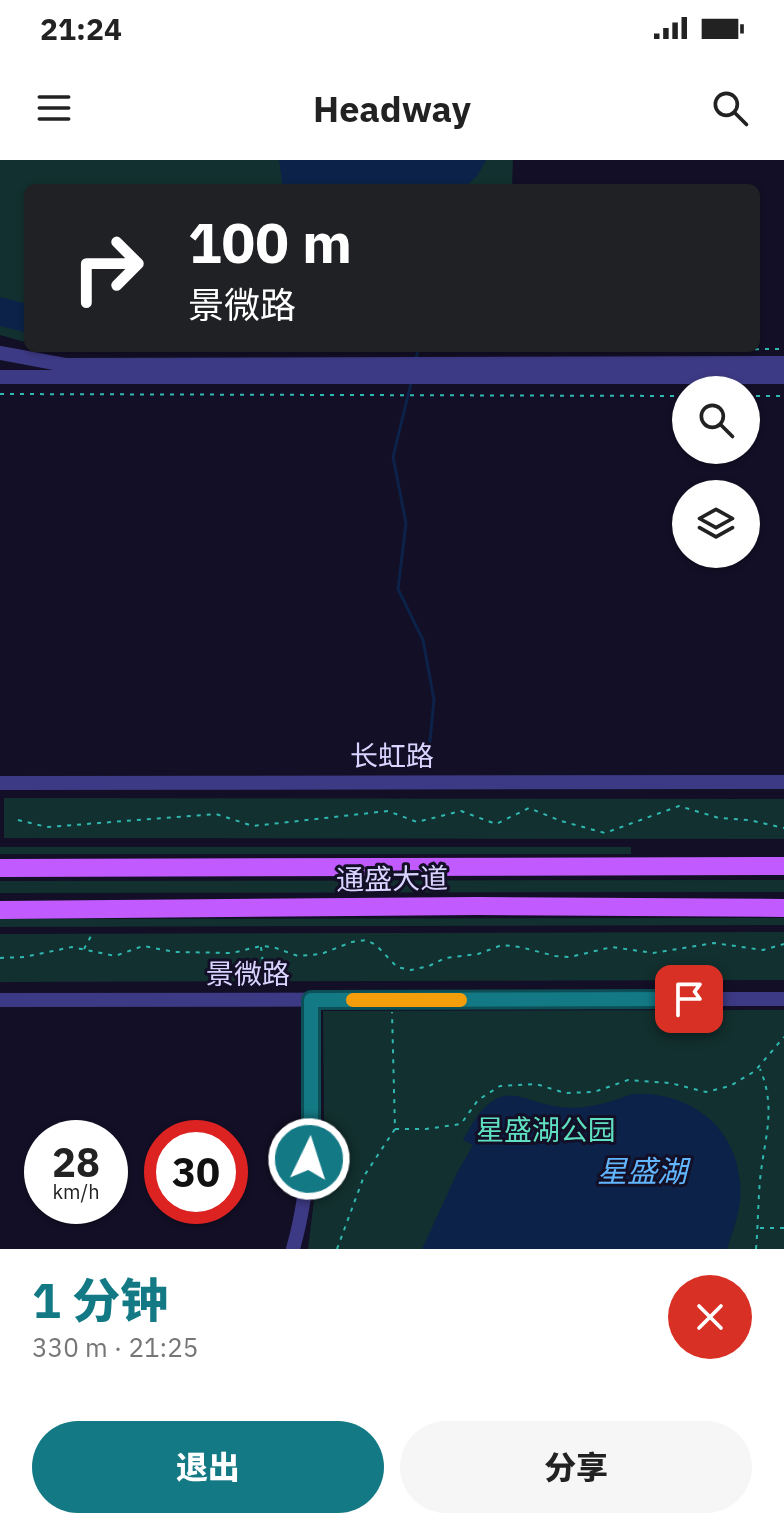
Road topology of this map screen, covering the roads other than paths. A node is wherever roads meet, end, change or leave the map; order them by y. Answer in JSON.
{"nodes":[{"id":1,"x":0,"y":353,"type":"edge"},
{"id":2,"x":784,"y":363,"type":"edge"},
{"id":3,"x":0,"y":377,"type":"edge"},
{"id":4,"x":784,"y":377,"type":"edge"},
{"id":5,"x":784,"y":782,"type":"edge"},
{"id":6,"x":0,"y":783,"type":"edge"},
{"id":7,"x":784,"y":866,"type":"edge"},
{"id":8,"x":0,"y":868,"type":"edge"},
{"id":9,"x":784,"y":908,"type":"edge"},
{"id":10,"x":0,"y":910,"type":"edge"},
{"id":11,"x":784,"y":999,"type":"edge"},
{"id":12,"x":0,"y":1000,"type":"edge"},
{"id":13,"x":311,"y":1000,"type":"junction"},
{"id":14,"x":293,"y":1249,"type":"edge"}],
"edges":[{"from":1,"to":2,"type":"street"},
{"from":3,"to":4,"type":"street"},
{"from":5,"to":6,"type":"street","name":"长虹路"},
{"from":7,"to":8,"type":"main road","name":"通盛大道"},
{"from":9,"to":10,"type":"main road","name":"通盛大道"},
{"from":11,"to":13,"type":"street","name":"景微路"},
{"from":12,"to":13,"type":"street","name":"景微路"},
{"from":13,"to":14,"type":"street"}]}
